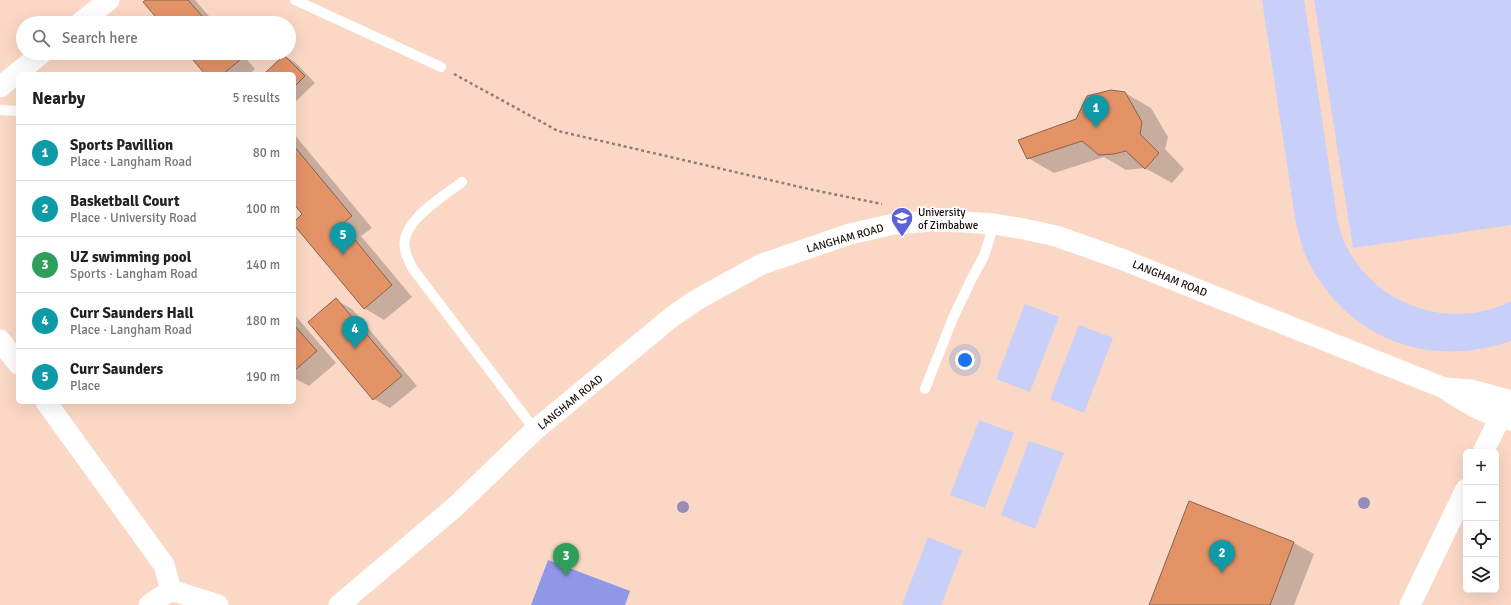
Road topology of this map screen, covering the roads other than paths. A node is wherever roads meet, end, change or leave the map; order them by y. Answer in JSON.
{"nodes":[{"id":1,"x":109,"y":0,"type":"edge"},
{"id":2,"x":295,"y":0,"type":"edge"},
{"id":3,"x":89,"y":16,"type":"edge"},
{"id":4,"x":33,"y":60,"type":"edge"},
{"id":5,"x":441,"y":67,"type":"road end"},
{"id":6,"x":19,"y":72,"type":"edge"},
{"id":7,"x":16,"y":74,"type":"edge"},
{"id":8,"x":0,"y":87,"type":"edge"},
{"id":9,"x":0,"y":110,"type":"edge"},
{"id":10,"x":16,"y":111,"type":"edge"},
{"id":11,"x":462,"y":182,"type":"dead end"},
{"id":12,"x":994,"y":224,"type":"junction"},
{"id":13,"x":0,"y":340,"type":"edge"},
{"id":14,"x":16,"y":361,"type":"edge"},
{"id":15,"x":925,"y":389,"type":"dead end"},
{"id":16,"x":47,"y":404,"type":"edge"},
{"id":17,"x":1507,"y":410,"type":"edge"},
{"id":18,"x":535,"y":430,"type":"junction"},
{"id":19,"x":1486,"y":449,"type":"edge"},
{"id":20,"x":1463,"y":495,"type":"edge"},
{"id":21,"x":171,"y":590,"type":"junction"},
{"id":22,"x":149,"y":605,"type":"edge"},
{"id":23,"x":218,"y":605,"type":"edge"},
{"id":24,"x":339,"y":605,"type":"edge"},
{"id":25,"x":1410,"y":605,"type":"edge"}],
"edges":[{"from":1,"to":3,"type":"street"},
{"from":2,"to":5,"type":"lane"},
{"from":4,"to":6,"type":"street"},
{"from":7,"to":8,"type":"street"},
{"from":9,"to":10,"type":"lane"},
{"from":11,"to":18,"type":"lane"},
{"from":12,"to":15,"type":"lane"},
{"from":12,"to":17,"type":"street","name":"LANGHAM ROAD"},
{"from":12,"to":18,"type":"street","name":"LANGHAM ROAD"},
{"from":13,"to":14,"type":"street"},
{"from":16,"to":21,"type":"street"},
{"from":17,"to":19,"type":"street"},
{"from":18,"to":24,"type":"street","name":"LANGHAM ROAD"},
{"from":20,"to":25,"type":"street"},
{"from":21,"to":22,"type":"street"},
{"from":21,"to":23,"type":"street"}]}
